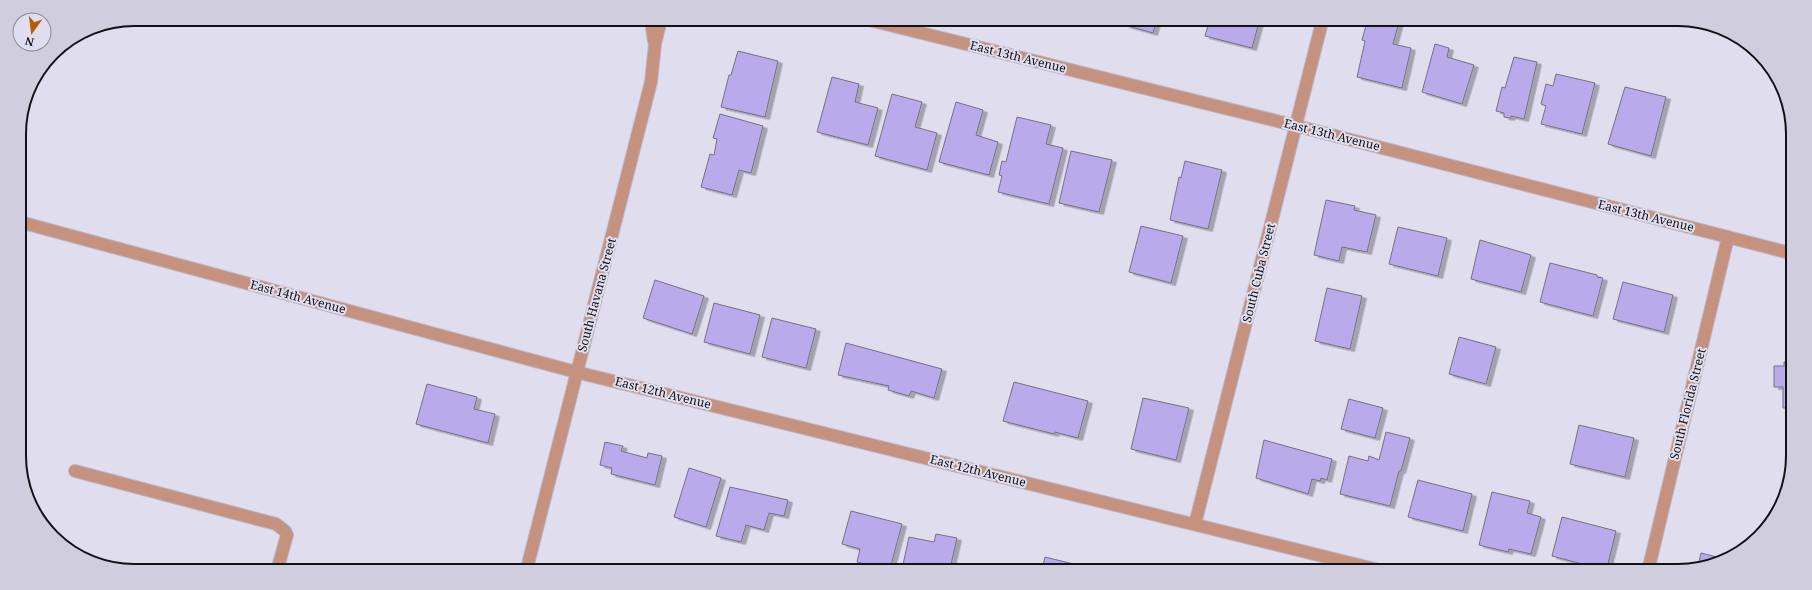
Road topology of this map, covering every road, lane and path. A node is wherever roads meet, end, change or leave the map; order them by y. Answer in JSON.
{"nodes":[{"id":1,"x":652,"y":26,"type":"edge"},
{"id":2,"x":660,"y":26,"type":"edge"},
{"id":3,"x":893,"y":26,"type":"edge"},
{"id":4,"x":1321,"y":26,"type":"edge"},
{"id":5,"x":655,"y":44,"type":"junction"},
{"id":6,"x":1297,"y":126,"type":"junction"},
{"id":7,"x":26,"y":224,"type":"edge"},
{"id":8,"x":1728,"y":237,"type":"junction"},
{"id":9,"x":1786,"y":252,"type":"edge"},
{"id":10,"x":576,"y":372,"type":"junction"},
{"id":11,"x":75,"y":471,"type":"dead end"},
{"id":12,"x":1196,"y":524,"type":"junction"},
{"id":13,"x":279,"y":564,"type":"edge"},
{"id":14,"x":527,"y":564,"type":"edge"},
{"id":15,"x":1355,"y":564,"type":"edge"},
{"id":16,"x":1650,"y":564,"type":"edge"}],
"edges":[{"from":1,"to":5,"type":"street"},
{"from":2,"to":5,"type":"street","name":"South Havana Street"},
{"from":3,"to":6,"type":"street","name":"East 13th Avenue"},
{"from":4,"to":6,"type":"street","name":"South Cuba Street"},
{"from":5,"to":10,"type":"street","name":"South Havana Street"},
{"from":6,"to":8,"type":"street","name":"East 13th Avenue"},
{"from":6,"to":12,"type":"street","name":"South Cuba Street"},
{"from":7,"to":10,"type":"street","name":"East 14th Avenue"},
{"from":8,"to":9,"type":"street","name":"East 13th Avenue"},
{"from":8,"to":16,"type":"street","name":"South Florida Street"},
{"from":10,"to":12,"type":"street","name":"East 12th Avenue"},
{"from":10,"to":14,"type":"street","name":"South Havana Street"},
{"from":11,"to":13,"type":"street"},
{"from":12,"to":15,"type":"street","name":"East 12th Avenue"}]}
